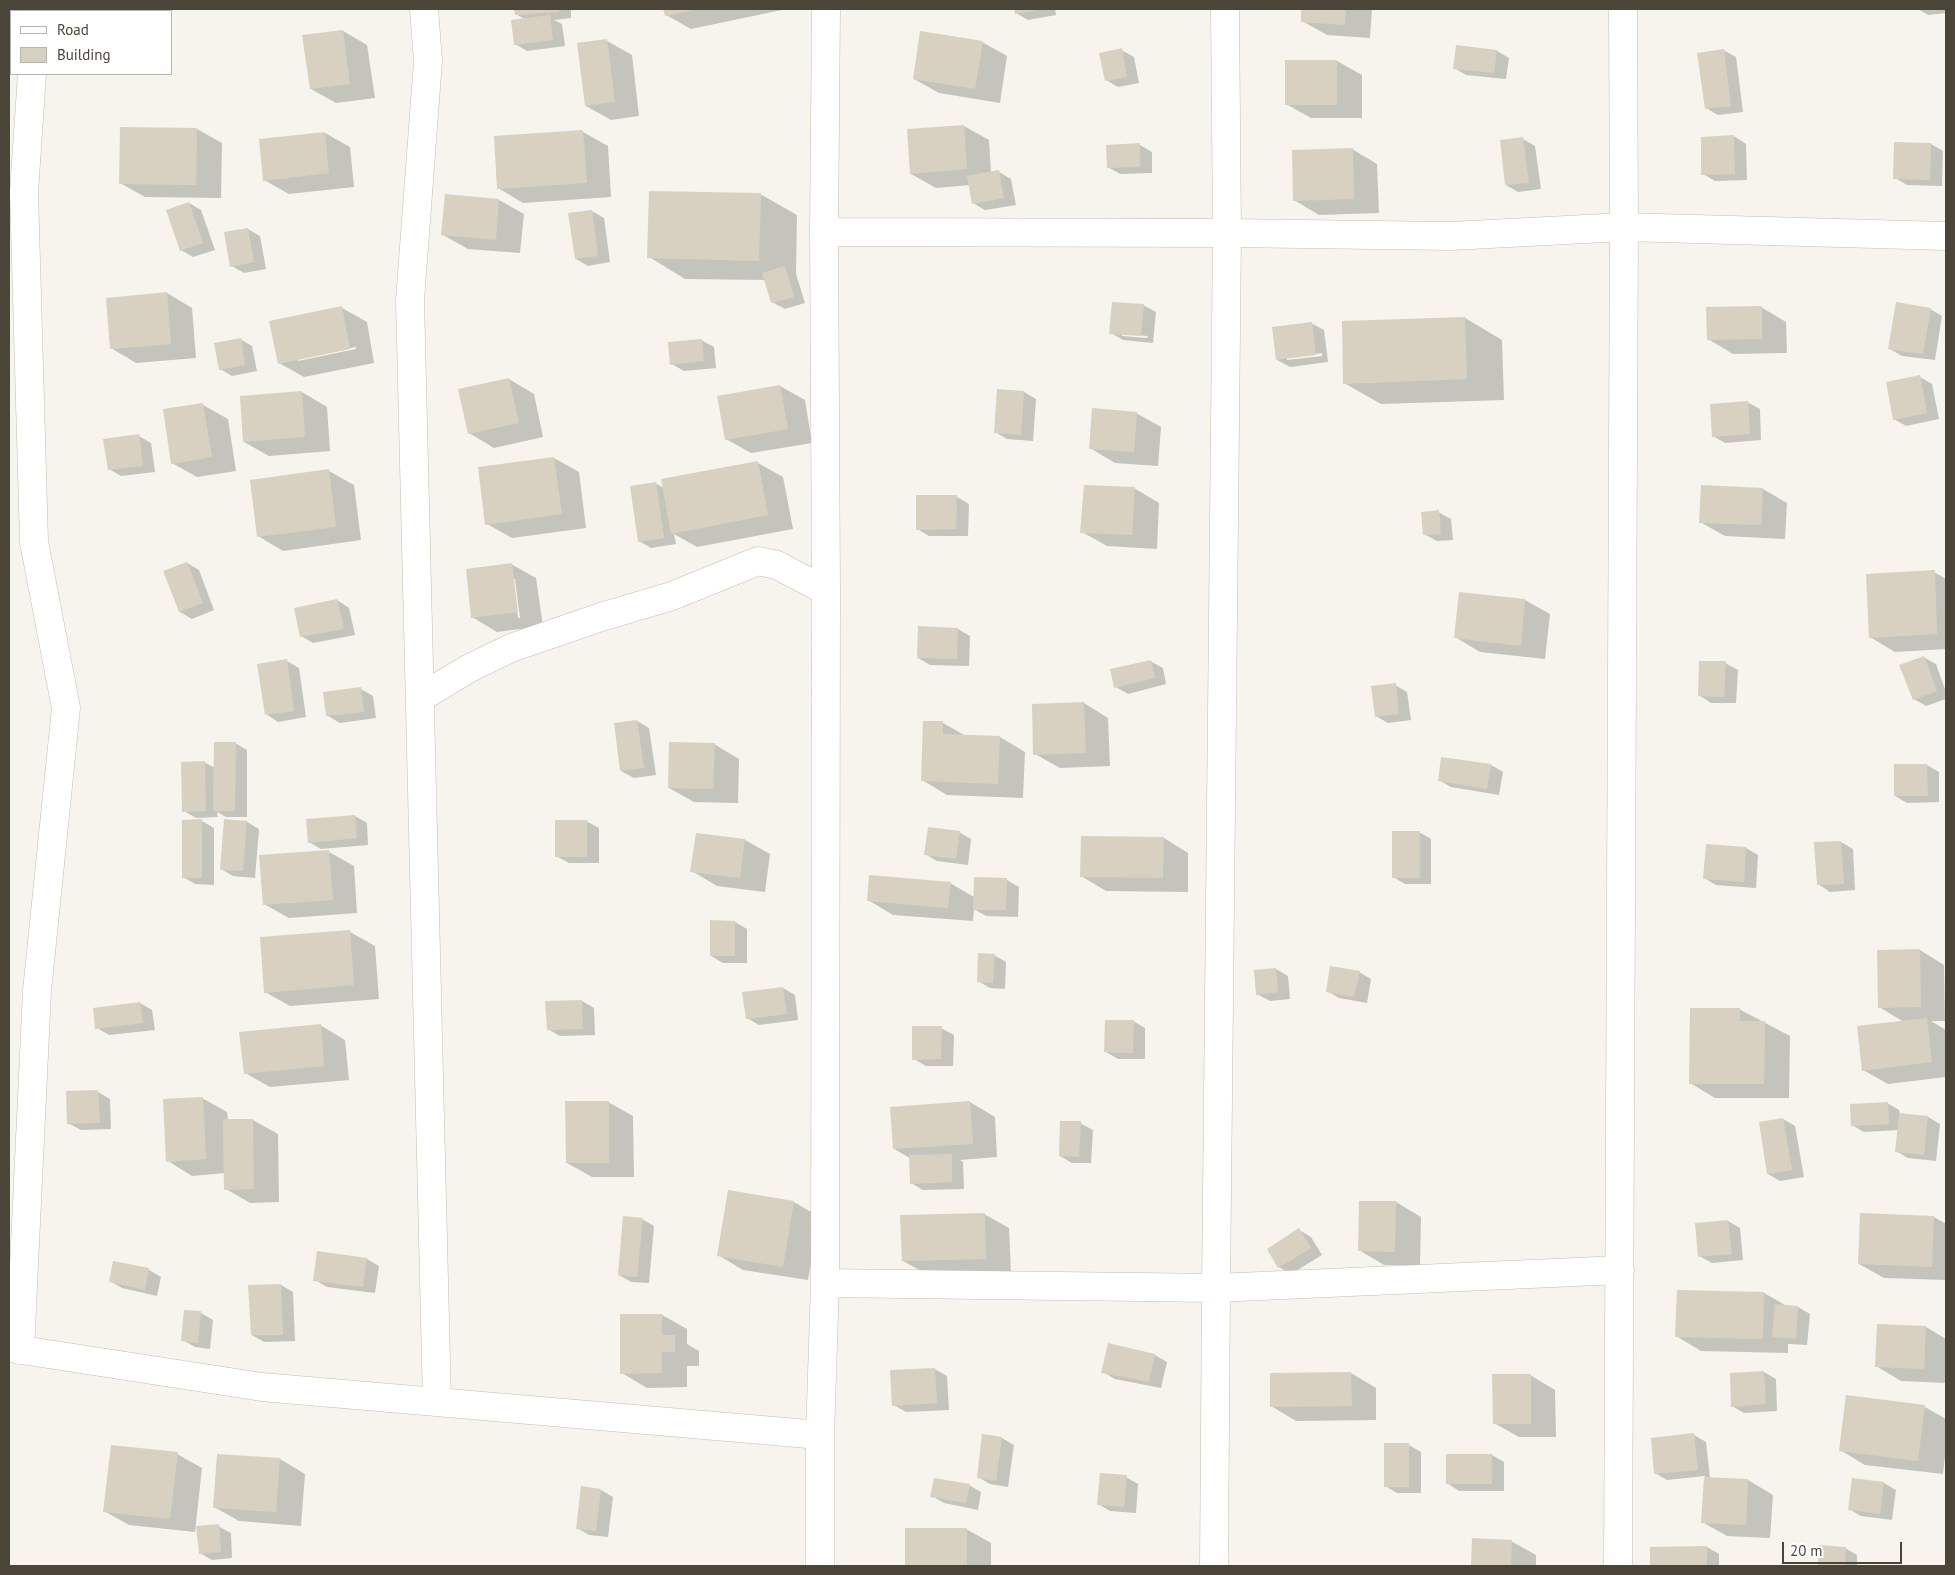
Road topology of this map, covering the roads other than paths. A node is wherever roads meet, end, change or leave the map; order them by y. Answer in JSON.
{"nodes":[{"id":1,"x":424,"y":9,"type":"edge"},
{"id":2,"x":826,"y":9,"type":"edge"},
{"id":3,"x":1225,"y":9,"type":"edge"},
{"id":4,"x":1623,"y":9,"type":"edge"},
{"id":5,"x":32,"y":75,"type":"edge"},
{"id":6,"x":16,"y":192,"type":"edge"},
{"id":7,"x":1624,"y":227,"type":"junction"},
{"id":8,"x":824,"y":232,"type":"junction"},
{"id":9,"x":1227,"y":233,"type":"junction"},
{"id":10,"x":1946,"y":236,"type":"edge"},
{"id":11,"x":826,"y":591,"type":"junction"},
{"id":12,"x":420,"y":698,"type":"junction"},
{"id":13,"x":1620,"y":1270,"type":"junction"},
{"id":14,"x":825,"y":1283,"type":"junction"},
{"id":15,"x":1216,"y":1288,"type":"junction"},
{"id":16,"x":15,"y":1349,"type":"edge"},
{"id":17,"x":437,"y":1402,"type":"junction"},
{"id":18,"x":820,"y":1434,"type":"junction"},
{"id":19,"x":820,"y":1566,"type":"edge"},
{"id":20,"x":1214,"y":1566,"type":"edge"},
{"id":21,"x":1618,"y":1566,"type":"edge"}],
"edges":[{"from":1,"to":12,"type":"street"},
{"from":2,"to":8,"type":"street"},
{"from":3,"to":9,"type":"street"},
{"from":4,"to":7,"type":"street"},
{"from":5,"to":6,"type":"street"},
{"from":6,"to":16,"type":"street"},
{"from":7,"to":9,"type":"street"},
{"from":7,"to":10,"type":"street"},
{"from":7,"to":13,"type":"street"},
{"from":8,"to":9,"type":"street"},
{"from":8,"to":11,"type":"street"},
{"from":9,"to":15,"type":"street"},
{"from":11,"to":12,"type":"street"},
{"from":11,"to":14,"type":"street"},
{"from":12,"to":17,"type":"street"},
{"from":13,"to":15,"type":"street"},
{"from":13,"to":21,"type":"street"},
{"from":14,"to":15,"type":"street"},
{"from":14,"to":18,"type":"street"},
{"from":15,"to":20,"type":"street"},
{"from":16,"to":17,"type":"street"},
{"from":17,"to":18,"type":"street"},
{"from":18,"to":19,"type":"street"}]}
